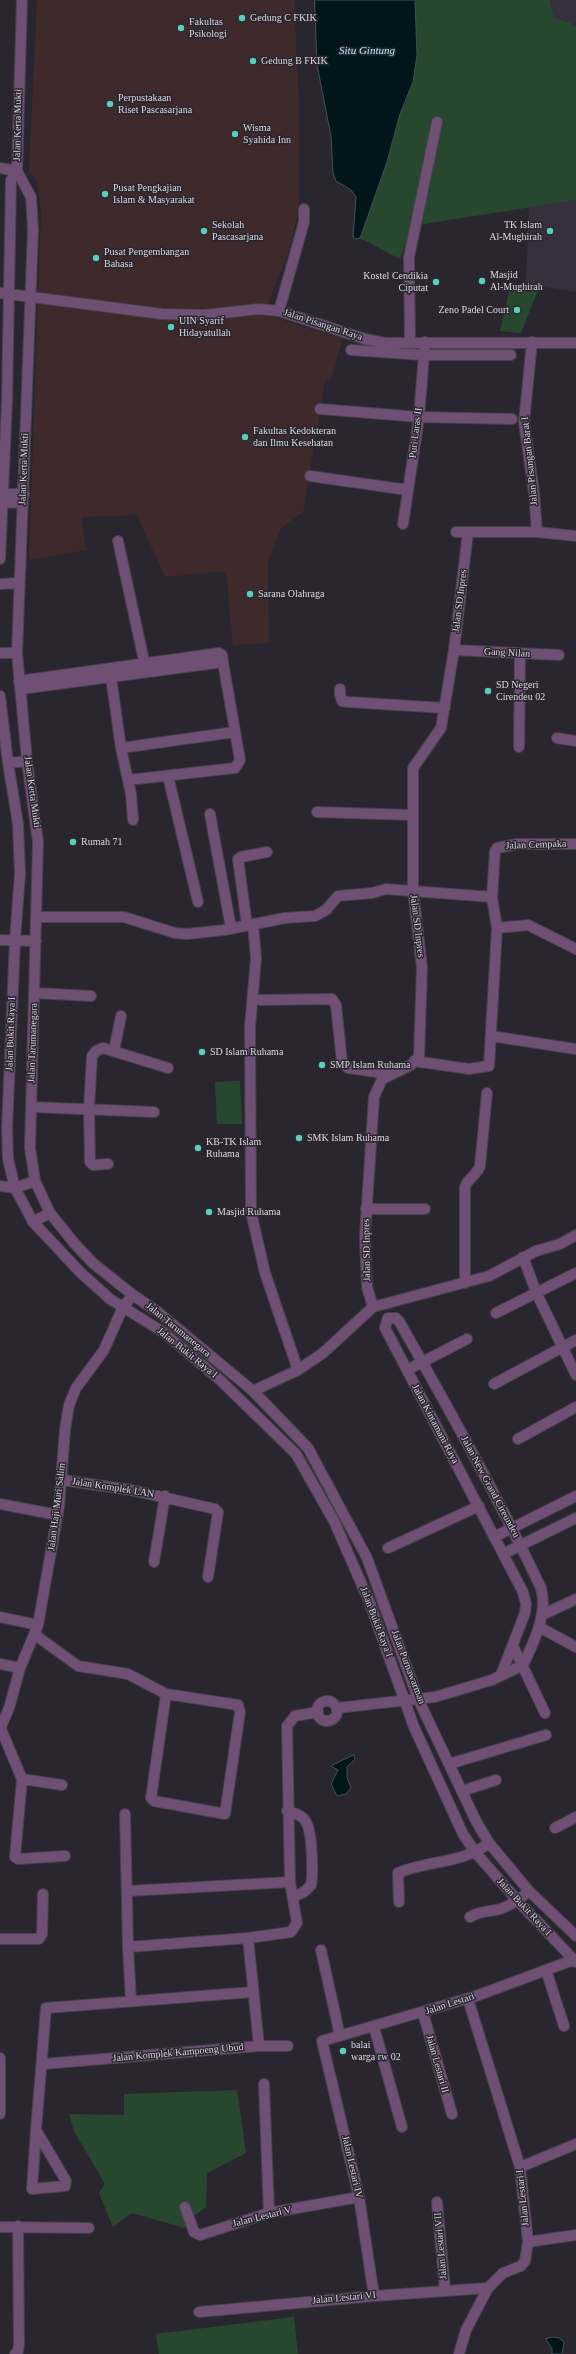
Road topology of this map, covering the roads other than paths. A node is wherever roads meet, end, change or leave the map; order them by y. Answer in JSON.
{"nodes":[{"id":1,"x":22,"y":0,"type":"edge"},
{"id":2,"x":437,"y":122,"type":"dead end"},
{"id":3,"x":0,"y":168,"type":"edge"},
{"id":4,"x":17,"y":171,"type":"junction"},
{"id":5,"x":304,"y":209,"type":"dead end"},
{"id":6,"x":6,"y":293,"type":"edge"},
{"id":7,"x":27,"y":296,"type":"junction"},
{"id":8,"x":279,"y":311,"type":"junction"},
{"id":9,"x":438,"y":341,"type":"junction"},
{"id":10,"x":410,"y":342,"type":"junction"},
{"id":11,"x":424,"y":342,"type":"junction"},
{"id":12,"x":532,"y":342,"type":"junction"},
{"id":13,"x":576,"y":343,"type":"edge"},
{"id":14,"x":351,"y":350,"type":"dead end"},
{"id":15,"x":424,"y":355,"type":"junction"},
{"id":16,"x":437,"y":355,"type":"junction"},
{"id":17,"x":511,"y":355,"type":"dead end"},
{"id":18,"x":320,"y":409,"type":"dead end"},
{"id":19,"x":419,"y":417,"type":"junction"},
{"id":20,"x":512,"y":420,"type":"dead end"},
{"id":21,"x":310,"y":476,"type":"dead end"},
{"id":22,"x":408,"y":490,"type":"junction"},
{"id":23,"x":2,"y":499,"type":"edge"},
{"id":24,"x":23,"y":499,"type":"junction"},
{"id":25,"x":404,"y":524,"type":"dead end"},
{"id":26,"x":456,"y":532,"type":"dead end"},
{"id":27,"x":468,"y":532,"type":"junction"},
{"id":28,"x":537,"y":532,"type":"junction"},
{"id":29,"x":576,"y":536,"type":"edge"},
{"id":30,"x":118,"y":541,"type":"dead end"},
{"id":31,"x":0,"y":559,"type":"edge"},
{"id":32,"x":18,"y":583,"type":"junction"},
{"id":33,"x":0,"y":584,"type":"edge"},
{"id":34,"x":454,"y":650,"type":"junction"},
{"id":35,"x":0,"y":653,"type":"edge"},
{"id":36,"x":520,"y":653,"type":"junction"},
{"id":37,"x":17,"y":654,"type":"junction"},
{"id":38,"x":559,"y":655,"type":"dead end"},
{"id":39,"x":145,"y":668,"type":"junction"},
{"id":40,"x":111,"y":672,"type":"junction"},
{"id":41,"x":20,"y":685,"type":"junction"},
{"id":42,"x":340,"y":689,"type":"dead end"},
{"id":43,"x":0,"y":696,"type":"edge"},
{"id":44,"x":445,"y":708,"type":"junction"},
{"id":45,"x":235,"y":732,"type":"junction"},
{"id":46,"x":557,"y":738,"type":"dead end"},
{"id":47,"x":576,"y":740,"type":"edge"},
{"id":48,"x":519,"y":747,"type":"dead end"},
{"id":49,"x":121,"y":748,"type":"junction"},
{"id":50,"x":27,"y":761,"type":"junction"},
{"id":51,"x":8,"y":763,"type":"junction"},
{"id":52,"x":168,"y":776,"type":"junction"},
{"id":53,"x":128,"y":780,"type":"junction"},
{"id":54,"x":317,"y":812,"type":"dead end"},
{"id":55,"x":210,"y":814,"type":"dead end"},
{"id":56,"x":411,"y":815,"type":"junction"},
{"id":57,"x":133,"y":820,"type":"dead end"},
{"id":58,"x":576,"y":844,"type":"edge"},
{"id":59,"x":267,"y":852,"type":"dead end"},
{"id":60,"x":413,"y":890,"type":"junction"},
{"id":61,"x":492,"y":897,"type":"junction"},
{"id":62,"x":198,"y":902,"type":"dead end"},
{"id":63,"x":36,"y":917,"type":"junction"},
{"id":64,"x":250,"y":924,"type":"junction"},
{"id":65,"x":231,"y":928,"type":"junction"},
{"id":66,"x":497,"y":928,"type":"junction"},
{"id":67,"x":0,"y":940,"type":"edge"},
{"id":68,"x":25,"y":941,"type":"junction"},
{"id":69,"x":576,"y":949,"type":"edge"},
{"id":70,"x":35,"y":993,"type":"junction"},
{"id":71,"x":91,"y":996,"type":"dead end"},
{"id":72,"x":260,"y":1000,"type":"dead end"},
{"id":73,"x":121,"y":1016,"type":"dead end"},
{"id":74,"x":491,"y":1036,"type":"junction"},
{"id":75,"x":576,"y":1049,"type":"edge"},
{"id":76,"x":114,"y":1050,"type":"junction"},
{"id":77,"x":414,"y":1061,"type":"junction"},
{"id":78,"x":168,"y":1068,"type":"dead end"},
{"id":79,"x":391,"y":1074,"type":"junction"},
{"id":80,"x":487,"y":1093,"type":"dead end"},
{"id":81,"x":31,"y":1107,"type":"junction"},
{"id":82,"x":89,"y":1109,"type":"junction"},
{"id":83,"x":154,"y":1112,"type":"dead end"},
{"id":84,"x":108,"y":1164,"type":"dead end"},
{"id":85,"x":25,"y":1185,"type":"junction"},
{"id":86,"x":0,"y":1186,"type":"edge"},
{"id":87,"x":366,"y":1209,"type":"junction"},
{"id":88,"x":425,"y":1209,"type":"dead end"},
{"id":89,"x":50,"y":1213,"type":"junction"},
{"id":90,"x":33,"y":1222,"type":"junction"},
{"id":91,"x":576,"y":1235,"type":"edge"},
{"id":92,"x":523,"y":1258,"type":"junction"},
{"id":93,"x":576,"y":1273,"type":"edge"},
{"id":94,"x":465,"y":1283,"type":"junction"},
{"id":95,"x":536,"y":1292,"type":"junction"},
{"id":96,"x":128,"y":1302,"type":"junction"},
{"id":97,"x":373,"y":1307,"type":"junction"},
{"id":98,"x":496,"y":1313,"type":"dead end"},
{"id":99,"x":396,"y":1318,"type":"joint"},
{"id":100,"x":467,"y":1339,"type":"dead end"},
{"id":101,"x":576,"y":1340,"type":"edge"},
{"id":102,"x":563,"y":1347,"type":"junction"},
{"id":103,"x":422,"y":1361,"type":"junction"},
{"id":104,"x":298,"y":1370,"type":"junction"},
{"id":105,"x":407,"y":1370,"type":"junction"},
{"id":106,"x":576,"y":1375,"type":"edge"},
{"id":107,"x":494,"y":1384,"type":"dead end"},
{"id":108,"x":253,"y":1391,"type":"junction"},
{"id":109,"x":576,"y":1407,"type":"edge"},
{"id":110,"x":518,"y":1439,"type":"dead end"},
{"id":111,"x":62,"y":1480,"type":"junction"},
{"id":112,"x":165,"y":1496,"type":"junction"},
{"id":113,"x":576,"y":1496,"type":"edge"},
{"id":114,"x":0,"y":1504,"type":"edge"},
{"id":115,"x":479,"y":1506,"type":"junction"},
{"id":116,"x":58,"y":1515,"type":"junction"},
{"id":117,"x":576,"y":1518,"type":"edge"},
{"id":118,"x":512,"y":1527,"type":"junction"},
{"id":119,"x":494,"y":1537,"type":"junction"},
{"id":120,"x":520,"y":1545,"type":"junction"},
{"id":121,"x":388,"y":1548,"type":"dead end"},
{"id":122,"x":503,"y":1554,"type":"junction"},
{"id":123,"x":154,"y":1562,"type":"dead end"},
{"id":124,"x":208,"y":1577,"type":"dead end"},
{"id":125,"x":382,"y":1598,"type":"junction"},
{"id":126,"x":576,"y":1599,"type":"edge"},
{"id":127,"x":369,"y":1601,"type":"junction"},
{"id":128,"x":542,"y":1615,"type":"junction"},
{"id":129,"x":0,"y":1617,"type":"edge"},
{"id":130,"x":539,"y":1627,"type":"junction"},
{"id":131,"x":36,"y":1629,"type":"junction"},
{"id":132,"x":513,"y":1646,"type":"junction"},
{"id":133,"x":576,"y":1647,"type":"edge"},
{"id":134,"x":0,"y":1664,"type":"edge"},
{"id":135,"x":523,"y":1665,"type":"junction"},
{"id":136,"x":20,"y":1668,"type":"junction"},
{"id":137,"x":501,"y":1675,"type":"junction"},
{"id":138,"x":166,"y":1694,"type":"junction"},
{"id":139,"x":419,"y":1701,"type":"junction"},
{"id":140,"x":406,"y":1702,"type":"junction"},
{"id":141,"x":545,"y":1713,"type":"dead end"},
{"id":142,"x":1,"y":1729,"type":"edge"},
{"id":143,"x":546,"y":1735,"type":"dead end"},
{"id":144,"x":450,"y":1766,"type":"junction"},
{"id":145,"x":435,"y":1773,"type":"junction"},
{"id":146,"x":22,"y":1779,"type":"junction"},
{"id":147,"x":496,"y":1780,"type":"dead end"},
{"id":148,"x":62,"y":1785,"type":"dead end"},
{"id":149,"x":462,"y":1791,"type":"junction"},
{"id":150,"x":287,"y":1811,"type":"junction"},
{"id":151,"x":125,"y":1814,"type":"dead end"},
{"id":152,"x":576,"y":1818,"type":"edge"},
{"id":153,"x":555,"y":1828,"type":"dead end"},
{"id":154,"x":482,"y":1848,"type":"junction"},
{"id":155,"x":65,"y":1856,"type":"dead end"},
{"id":156,"x":290,"y":1882,"type":"junction"},
{"id":157,"x":128,"y":1891,"type":"junction"},
{"id":158,"x":529,"y":1891,"type":"junction"},
{"id":159,"x":43,"y":1894,"type":"dead end"},
{"id":160,"x":293,"y":1897,"type":"junction"},
{"id":161,"x":517,"y":1900,"type":"junction"},
{"id":162,"x":399,"y":1902,"type":"dead end"},
{"id":163,"x":470,"y":1917,"type":"dead end"},
{"id":164,"x":576,"y":1936,"type":"edge"},
{"id":165,"x":248,"y":1938,"type":"junction"},
{"id":166,"x":0,"y":1939,"type":"edge"},
{"id":167,"x":128,"y":1947,"type":"junction"},
{"id":168,"x":321,"y":1950,"type":"dead end"},
{"id":169,"x":575,"y":1960,"type":"edge"},
{"id":170,"x":546,"y":1970,"type":"junction"},
{"id":171,"x":253,"y":1992,"type":"junction"},
{"id":172,"x":468,"y":1999,"type":"junction"},
{"id":173,"x":131,"y":2001,"type":"junction"},
{"id":174,"x":422,"y":2013,"type":"junction"},
{"id":175,"x":564,"y":2026,"type":"dead end"},
{"id":176,"x":374,"y":2027,"type":"junction"},
{"id":177,"x":340,"y":2036,"type":"junction"},
{"id":178,"x":322,"y":2040,"type":"joint"},
{"id":179,"x":259,"y":2046,"type":"junction"},
{"id":180,"x":288,"y":2046,"type":"dead end"},
{"id":181,"x":0,"y":2058,"type":"edge"},
{"id":182,"x":43,"y":2064,"type":"junction"},
{"id":183,"x":264,"y":2084,"type":"dead end"},
{"id":184,"x":0,"y":2114,"type":"edge"},
{"id":185,"x":452,"y":2114,"type":"dead end"},
{"id":186,"x":402,"y":2127,"type":"dead end"},
{"id":187,"x":36,"y":2130,"type":"junction"},
{"id":188,"x":576,"y":2144,"type":"edge"},
{"id":189,"x":520,"y":2167,"type":"junction"},
{"id":190,"x":359,"y":2197,"type":"junction"},
{"id":191,"x":437,"y":2202,"type":"dead end"},
{"id":192,"x":185,"y":2207,"type":"dead end"},
{"id":193,"x":269,"y":2213,"type":"junction"},
{"id":194,"x":18,"y":2226,"type":"junction"},
{"id":195,"x":0,"y":2227,"type":"edge"},
{"id":196,"x":89,"y":2228,"type":"dead end"},
{"id":197,"x":576,"y":2235,"type":"edge"},
{"id":198,"x":528,"y":2242,"type":"junction"},
{"id":199,"x":488,"y":2288,"type":"junction"},
{"id":200,"x":445,"y":2290,"type":"junction"},
{"id":201,"x":374,"y":2296,"type":"junction"},
{"id":202,"x":199,"y":2312,"type":"dead end"},
{"id":203,"x":15,"y":2354,"type":"edge"},
{"id":204,"x":459,"y":2354,"type":"edge"}],
"edges":[{"from":1,"to":4,"type":"street","name":"Jalan Kerta Mukti"},
{"from":2,"to":10,"type":"street"},
{"from":3,"to":4,"type":"street"},
{"from":4,"to":6,"type":"street"},
{"from":4,"to":7,"type":"street","name":"Jalan Kerta Mukti"},
{"from":5,"to":8,"type":"street"},
{"from":6,"to":7,"type":"street","name":"Jalan Pisangan Raya"},
{"from":6,"to":23,"type":"street"},
{"from":7,"to":8,"type":"street","name":"Jalan Pisangan Raya"},
{"from":7,"to":24,"type":"street","name":"Jalan Kerta Mukti"},
{"from":8,"to":10,"type":"street","name":"Jalan Pisangan Raya"},
{"from":9,"to":11,"type":"street","name":"Jalan Pisangan Raya"},
{"from":9,"to":12,"type":"street","name":"Jalan Pisangan Raya"},
{"from":9,"to":16,"type":"street"},
{"from":10,"to":11,"type":"street","name":"Jalan Pisangan Raya"},
{"from":11,"to":15,"type":"street","name":"Puri Laras II"},
{"from":12,"to":13,"type":"street","name":"Jalan Pisangan Raya"},
{"from":12,"to":28,"type":"street","name":"Jalan Pisangan Barat I"},
{"from":14,"to":15,"type":"street"},
{"from":15,"to":16,"type":"street"},
{"from":15,"to":19,"type":"street","name":"Puri Laras II"},
{"from":16,"to":17,"type":"street"},
{"from":18,"to":19,"type":"street"},
{"from":19,"to":20,"type":"street"},
{"from":19,"to":22,"type":"street","name":"Puri Laras II"},
{"from":21,"to":22,"type":"street"},
{"from":22,"to":25,"type":"street","name":"Puri Laras II"},
{"from":23,"to":24,"type":"street"},
{"from":23,"to":31,"type":"street"},
{"from":24,"to":32,"type":"street","name":"Jalan Kerta Mukti"},
{"from":26,"to":27,"type":"street"},
{"from":27,"to":28,"type":"street"},
{"from":27,"to":34,"type":"street","name":"Jalan SD Inpres"},
{"from":28,"to":29,"type":"street"},
{"from":30,"to":39,"type":"street"},
{"from":32,"to":33,"type":"street"},
{"from":32,"to":37,"type":"street","name":"Jalan Kerta Mukti"},
{"from":34,"to":36,"type":"street","name":"Gang Nilan"},
{"from":34,"to":44,"type":"street","name":"Jalan SD Inpres"},
{"from":35,"to":37,"type":"street"},
{"from":36,"to":38,"type":"street","name":"Gang Nilan"},
{"from":36,"to":48,"type":"street"},
{"from":37,"to":41,"type":"street","name":"Jalan Kerta Mukti"},
{"from":39,"to":40,"type":"street"},
{"from":39,"to":45,"type":"street"},
{"from":40,"to":41,"type":"street"},
{"from":40,"to":49,"type":"street"},
{"from":41,"to":50,"type":"street","name":"Jalan Kerta Mukti"},
{"from":42,"to":44,"type":"street"},
{"from":43,"to":51,"type":"street","name":"Jalan Bukit Raya I"},
{"from":44,"to":56,"type":"street","name":"Jalan SD Inpres"},
{"from":45,"to":49,"type":"street"},
{"from":45,"to":52,"type":"street"},
{"from":46,"to":47,"type":"street"},
{"from":49,"to":53,"type":"street"},
{"from":50,"to":51,"type":"street"},
{"from":50,"to":63,"type":"street","name":"Jalan Kerta Mukti"},
{"from":51,"to":68,"type":"street","name":"Jalan Bukit Raya I"},
{"from":52,"to":53,"type":"street"},
{"from":52,"to":62,"type":"street"},
{"from":53,"to":57,"type":"street"},
{"from":54,"to":56,"type":"street"},
{"from":55,"to":65,"type":"street"},
{"from":56,"to":60,"type":"street","name":"Jalan SD Inpres"},
{"from":58,"to":61,"type":"street","name":"Jalan Cempaka"},
{"from":59,"to":64,"type":"street"},
{"from":60,"to":61,"type":"street"},
{"from":60,"to":64,"type":"street"},
{"from":60,"to":77,"type":"street","name":"Jalan SD Inpres"},
{"from":61,"to":66,"type":"street"},
{"from":63,"to":65,"type":"street"},
{"from":63,"to":68,"type":"street","name":"Jalan Kerta Mukti"},
{"from":64,"to":65,"type":"street"},
{"from":64,"to":104,"type":"street"},
{"from":66,"to":69,"type":"street"},
{"from":66,"to":74,"type":"street"},
{"from":67,"to":68,"type":"street"},
{"from":68,"to":70,"type":"street","name":"Jalan Tarumanegara"},
{"from":68,"to":85,"type":"street","name":"Jalan Bukit Raya I"},
{"from":70,"to":71,"type":"street"},
{"from":70,"to":81,"type":"street","name":"Jalan Tarumanegara"},
{"from":72,"to":79,"type":"street"},
{"from":73,"to":76,"type":"street"},
{"from":74,"to":75,"type":"street"},
{"from":74,"to":77,"type":"street"},
{"from":76,"to":78,"type":"street"},
{"from":76,"to":82,"type":"street"},
{"from":77,"to":79,"type":"street","name":"Jalan SD Inpres"},
{"from":79,"to":87,"type":"street","name":"Jalan SD Inpres"},
{"from":80,"to":94,"type":"street"},
{"from":81,"to":82,"type":"street"},
{"from":81,"to":85,"type":"street","name":"Jalan Tarumanegara"},
{"from":82,"to":83,"type":"street"},
{"from":82,"to":84,"type":"street"},
{"from":85,"to":86,"type":"street"},
{"from":85,"to":89,"type":"street","name":"Jalan Tarumanegara"},
{"from":85,"to":90,"type":"street","name":"Jalan Bukit Raya I"},
{"from":87,"to":88,"type":"street"},
{"from":87,"to":97,"type":"street","name":"Jalan SD Inpres"},
{"from":89,"to":90,"type":"street"},
{"from":89,"to":96,"type":"street","name":"Jalan Tarumanegara"},
{"from":90,"to":96,"type":"street","name":"Jalan Bukit Raya I"},
{"from":91,"to":92,"type":"street"},
{"from":92,"to":94,"type":"street"},
{"from":92,"to":95,"type":"street"},
{"from":93,"to":95,"type":"street"},
{"from":94,"to":97,"type":"street"},
{"from":95,"to":98,"type":"street"},
{"from":95,"to":102,"type":"street"},
{"from":96,"to":108,"type":"street","name":"Jalan Tarumanegara"},
{"from":96,"to":111,"type":"street","name":"Jalan Haji Muri Salim"},
{"from":96,"to":127,"type":"street","name":"Jalan Bukit Raya I"},
{"from":97,"to":104,"type":"street"},
{"from":99,"to":103,"type":"street","name":"Jalan New Grand Cireundeu"},
{"from":99,"to":105,"type":"street","name":"Jalan Kintamani Raya"},
{"from":100,"to":103,"type":"street"},
{"from":101,"to":102,"type":"street"},
{"from":102,"to":106,"type":"street"},
{"from":102,"to":107,"type":"street"},
{"from":103,"to":105,"type":"street"},
{"from":103,"to":118,"type":"street","name":"Jalan New Grand Cireundeu"},
{"from":104,"to":108,"type":"street"},
{"from":105,"to":115,"type":"street","name":"Jalan Kintamani Raya"},
{"from":108,"to":125,"type":"street","name":"Jalan Purnawarman"},
{"from":109,"to":110,"type":"street"},
{"from":111,"to":112,"type":"street","name":"Jalan Komplek LAN"},
{"from":111,"to":116,"type":"street","name":"Jalan Haji Muri Salim"},
{"from":112,"to":123,"type":"street","name":"Jalan Komplek LAN"},
{"from":112,"to":124,"type":"street","name":"Jalan Komplek LAN"},
{"from":113,"to":118,"type":"street"},
{"from":114,"to":116,"type":"street"},
{"from":115,"to":119,"type":"street","name":"Jalan Kintamani Raya"},
{"from":115,"to":121,"type":"street"},
{"from":116,"to":131,"type":"street","name":"Jalan Haji Muri Salim"},
{"from":117,"to":120,"type":"street"},
{"from":118,"to":119,"type":"street"},
{"from":118,"to":120,"type":"street","name":"Jalan New Grand Cireundeu"},
{"from":119,"to":122,"type":"street","name":"Jalan Kintamani Raya"},
{"from":120,"to":122,"type":"street"},
{"from":120,"to":128,"type":"street","name":"Jalan New Grand Cireundeu"},
{"from":122,"to":132,"type":"street","name":"Jalan Kintamani Raya"},
{"from":125,"to":127,"type":"street"},
{"from":125,"to":139,"type":"street","name":"Jalan Purnawarman"},
{"from":126,"to":128,"type":"street"},
{"from":127,"to":140,"type":"street","name":"Jalan Bukit Raya I"},
{"from":128,"to":130,"type":"street","name":"Jalan New Grand Cireundeu"},
{"from":129,"to":131,"type":"street"},
{"from":130,"to":133,"type":"street"},
{"from":130,"to":135,"type":"street","name":"Jalan New Grand Cireundeu"},
{"from":131,"to":136,"type":"street","name":"Jalan Haji Muri Salim"},
{"from":131,"to":138,"type":"street"},
{"from":132,"to":135,"type":"street"},
{"from":132,"to":137,"type":"street","name":"Jalan Kintamani Raya"},
{"from":134,"to":136,"type":"street"},
{"from":135,"to":137,"type":"street"},
{"from":135,"to":141,"type":"street"},
{"from":136,"to":142,"type":"street","name":"Jalan Haji Muri Salim"},
{"from":137,"to":139,"type":"street"},
{"from":138,"to":138,"type":"street"},
{"from":139,"to":140,"type":"street"},
{"from":139,"to":144,"type":"street","name":"Jalan Purnawarman"},
{"from":140,"to":145,"type":"street","name":"Jalan Bukit Raya I"},
{"from":140,"to":150,"type":"street"},
{"from":142,"to":146,"type":"street"},
{"from":143,"to":144,"type":"street"},
{"from":144,"to":145,"type":"street"},
{"from":144,"to":149,"type":"street","name":"Jalan Purnawarman"},
{"from":145,"to":154,"type":"street","name":"Jalan Bukit Raya I"},
{"from":146,"to":148,"type":"street"},
{"from":146,"to":155,"type":"street"},
{"from":147,"to":149,"type":"street"},
{"from":149,"to":154,"type":"street","name":"Jalan Purnawarman"},
{"from":150,"to":156,"type":"street"},
{"from":150,"to":160,"type":"street"},
{"from":151,"to":157,"type":"street"},
{"from":152,"to":153,"type":"street"},
{"from":154,"to":158,"type":"street","name":"Jalan Purnawarman"},
{"from":154,"to":161,"type":"street","name":"Jalan Bukit Raya I"},
{"from":154,"to":162,"type":"street"},
{"from":156,"to":157,"type":"street"},
{"from":156,"to":160,"type":"street"},
{"from":157,"to":167,"type":"street"},
{"from":158,"to":161,"type":"street"},
{"from":158,"to":164,"type":"street","name":"Jalan Purnawarman"},
{"from":159,"to":166,"type":"street"},
{"from":160,"to":165,"type":"street"},
{"from":161,"to":163,"type":"street"},
{"from":161,"to":169,"type":"street","name":"Jalan Bukit Raya I"},
{"from":165,"to":167,"type":"street"},
{"from":165,"to":171,"type":"street"},
{"from":167,"to":173,"type":"street"},
{"from":168,"to":177,"type":"street"},
{"from":169,"to":170,"type":"street","name":"Jalan Lestari"},
{"from":170,"to":172,"type":"street","name":"Jalan Lestari"},
{"from":170,"to":175,"type":"street"},
{"from":171,"to":173,"type":"street"},
{"from":171,"to":179,"type":"street"},
{"from":172,"to":174,"type":"street","name":"Jalan Lestari"},
{"from":172,"to":189,"type":"street","name":"Jalan Lestari I"},
{"from":173,"to":182,"type":"street"},
{"from":174,"to":176,"type":"street","name":"Jalan Lestari"},
{"from":174,"to":185,"type":"street","name":"Jalan Lestari II"},
{"from":176,"to":177,"type":"street","name":"Jalan Lestari"},
{"from":176,"to":186,"type":"street"},
{"from":177,"to":178,"type":"street","name":"Jalan Lestari"},
{"from":178,"to":190,"type":"street","name":"Jalan Lestari IV"},
{"from":179,"to":180,"type":"street","name":"Jalan Komplek Kampoeng Ubud"},
{"from":179,"to":182,"type":"street","name":"Jalan Komplek Kampoeng Ubud"},
{"from":181,"to":184,"type":"street"},
{"from":182,"to":187,"type":"street"},
{"from":183,"to":193,"type":"street"},
{"from":187,"to":187,"type":"street"},
{"from":188,"to":189,"type":"street"},
{"from":189,"to":198,"type":"street","name":"Jalan Lestari I"},
{"from":190,"to":193,"type":"street","name":"Jalan Lestari V"},
{"from":190,"to":201,"type":"street","name":"Jalan Lestari IV"},
{"from":191,"to":200,"type":"street","name":"Jalan Lestari VII"},
{"from":192,"to":193,"type":"street","name":"Jalan Lestari V"},
{"from":194,"to":195,"type":"street"},
{"from":194,"to":196,"type":"street"},
{"from":194,"to":203,"type":"street"},
{"from":197,"to":198,"type":"street"},
{"from":198,"to":199,"type":"street","name":"Jalan Lestari I"},
{"from":199,"to":200,"type":"street","name":"Jalan Lestari VI"},
{"from":199,"to":204,"type":"street","name":"Jalan Lestari I"},
{"from":200,"to":201,"type":"street","name":"Jalan Lestari VI"},
{"from":201,"to":202,"type":"street","name":"Jalan Lestari VI"}]}
